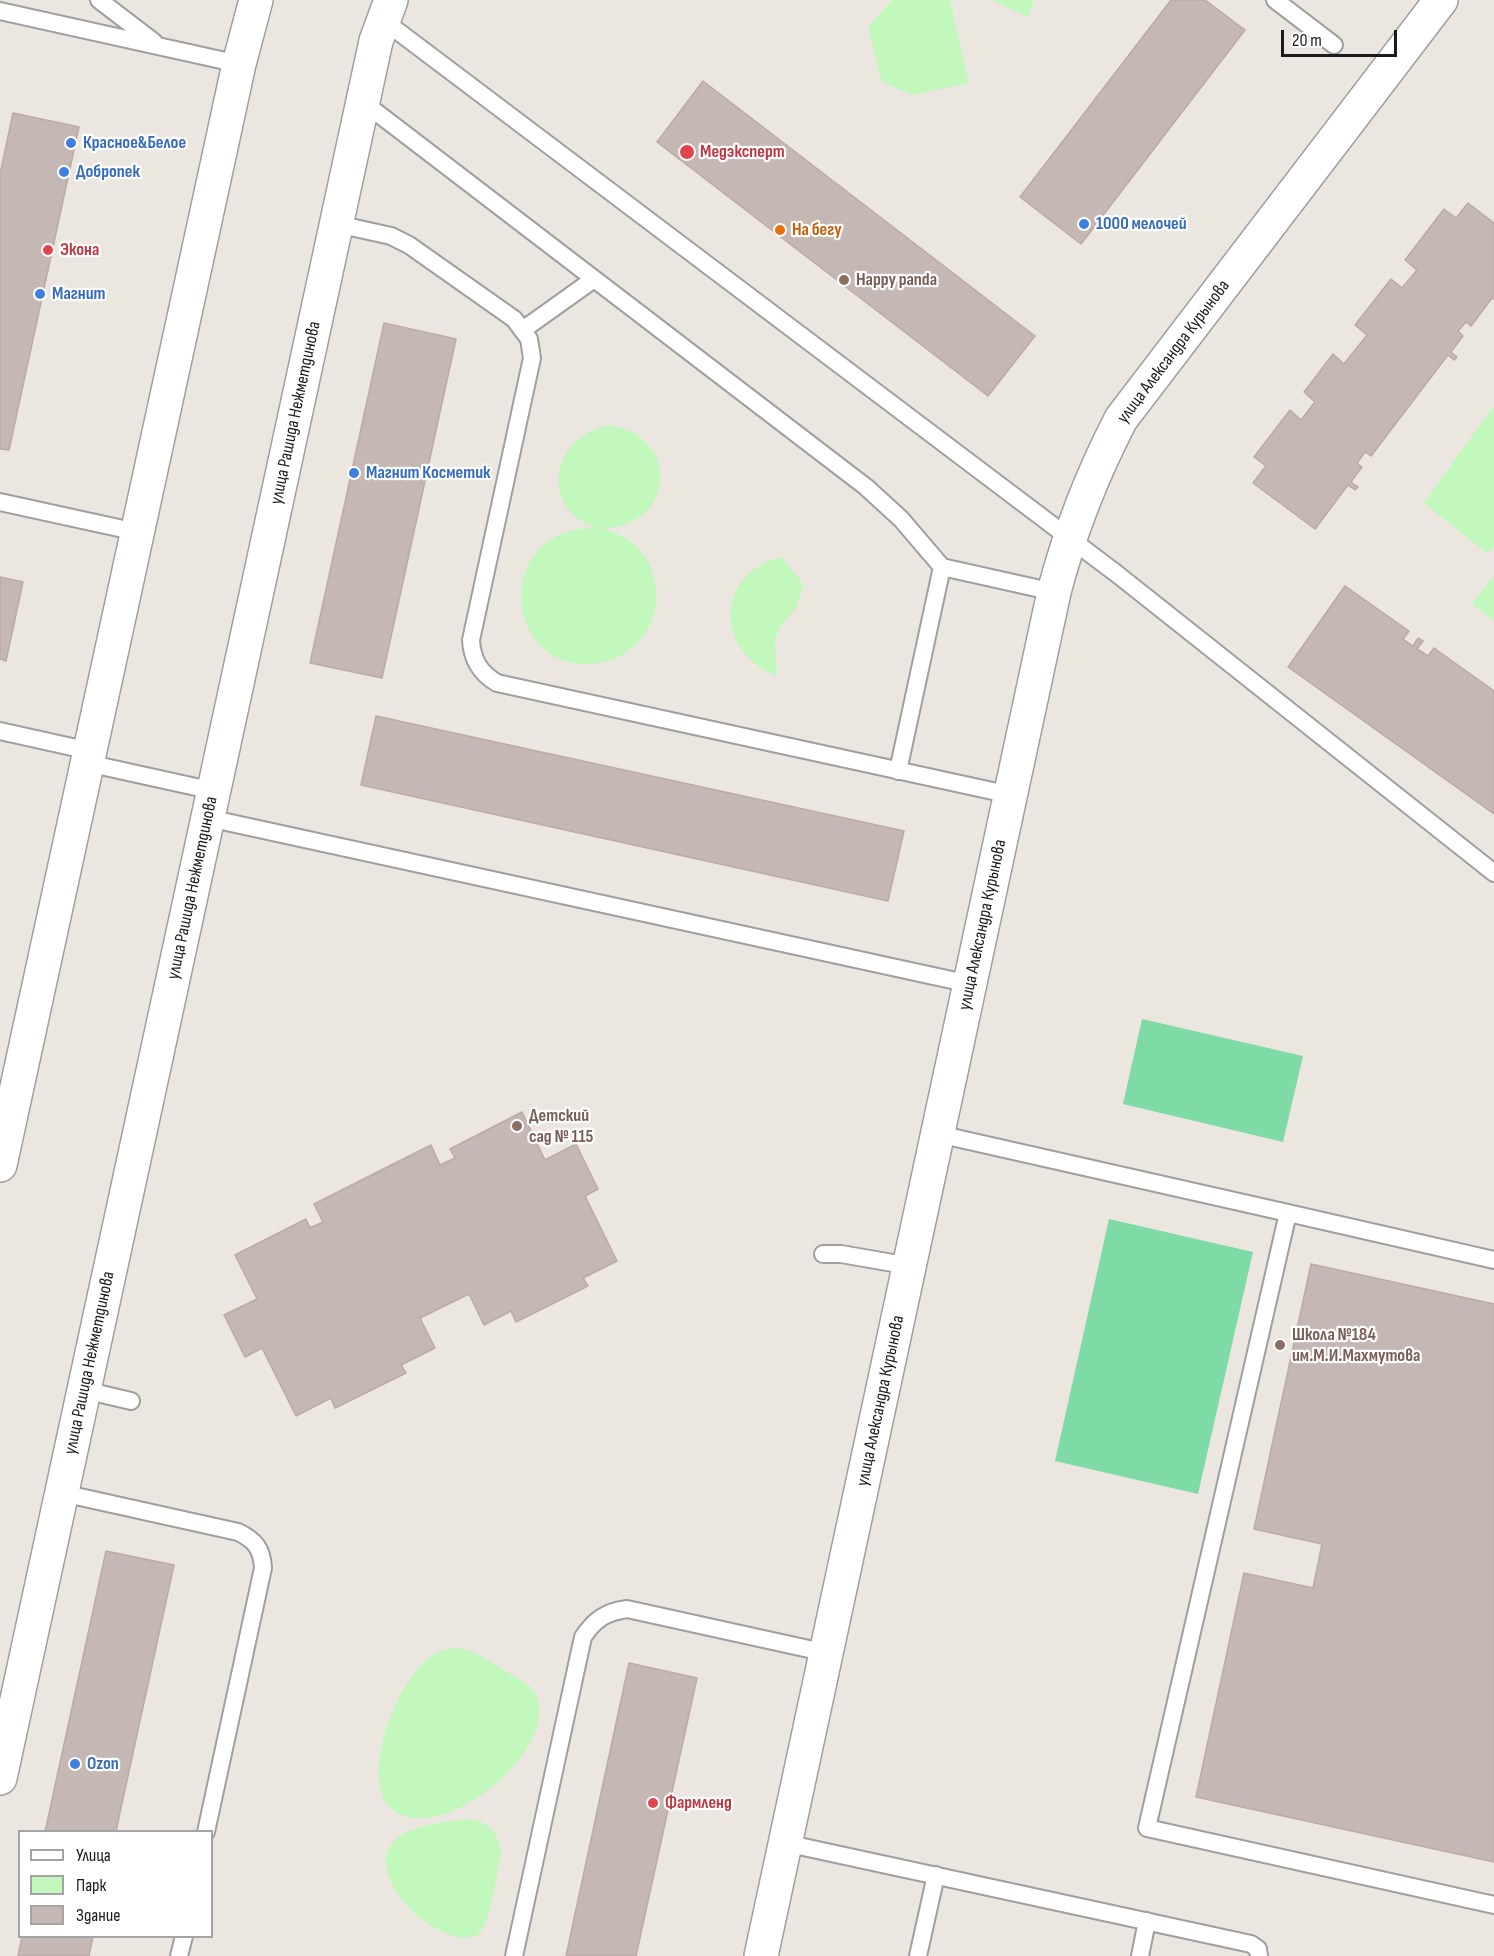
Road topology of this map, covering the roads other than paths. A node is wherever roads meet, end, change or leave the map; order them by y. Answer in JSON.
{"nodes":[{"id":1,"x":99,"y":0,"type":"edge"},
{"id":2,"x":256,"y":0,"type":"edge"},
{"id":3,"x":1275,"y":0,"type":"edge"},
{"id":4,"x":1441,"y":0,"type":"edge"},
{"id":5,"x":387,"y":10,"type":"edge"},
{"id":6,"x":0,"y":11,"type":"edge"},
{"id":7,"x":1334,"y":45,"type":"dead end"},
{"id":8,"x":159,"y":46,"type":"junction"},
{"id":9,"x":238,"y":64,"type":"junction"},
{"id":10,"x":363,"y":102,"type":"junction"},
{"id":11,"x":337,"y":224,"type":"junction"},
{"id":12,"x":594,"y":279,"type":"junction"},
{"id":13,"x":524,"y":329,"type":"junction"},
{"id":14,"x":0,"y":502,"type":"edge"},
{"id":15,"x":137,"y":532,"type":"junction"},
{"id":16,"x":1069,"y":539,"type":"junction"},
{"id":17,"x":942,"y":567,"type":"junction"},
{"id":18,"x":1054,"y":592,"type":"junction"},
{"id":19,"x":0,"y":731,"type":"edge"},
{"id":20,"x":88,"y":757,"type":"junction"},
{"id":21,"x":898,"y":771,"type":"junction"},
{"id":22,"x":1011,"y":795,"type":"junction"},
{"id":23,"x":211,"y":805,"type":"junction"},
{"id":24,"x":1494,"y":873,"type":"edge"},
{"id":25,"x":970,"y":984,"type":"junction"},
{"id":26,"x":938,"y":1134,"type":"junction"},
{"id":27,"x":0,"y":1166,"type":"edge"},
{"id":28,"x":1288,"y":1213,"type":"junction"},
{"id":29,"x":823,"y":1254,"type":"dead end"},
{"id":30,"x":1494,"y":1260,"type":"edge"},
{"id":31,"x":910,"y":1266,"type":"junction"},
{"id":32,"x":84,"y":1390,"type":"junction"},
{"id":33,"x":131,"y":1401,"type":"dead end"},
{"id":34,"x":62,"y":1493,"type":"junction"},
{"id":35,"x":826,"y":1653,"type":"junction"},
{"id":36,"x":0,"y":1778,"type":"edge"},
{"id":37,"x":206,"y":1830,"type":"edge"},
{"id":38,"x":785,"y":1843,"type":"junction"},
{"id":39,"x":936,"y":1875,"type":"junction"},
{"id":40,"x":1494,"y":1905,"type":"edge"},
{"id":41,"x":1147,"y":1921,"type":"junction"},
{"id":42,"x":184,"y":1938,"type":"edge"},
{"id":43,"x":179,"y":1956,"type":"edge"},
{"id":44,"x":514,"y":1956,"type":"edge"},
{"id":45,"x":761,"y":1956,"type":"edge"},
{"id":46,"x":918,"y":1956,"type":"edge"},
{"id":47,"x":1140,"y":1956,"type":"edge"},
{"id":48,"x":1259,"y":1956,"type":"edge"}],
"edges":[{"from":1,"to":8,"type":"lane"},
{"from":2,"to":9,"type":"street"},
{"from":3,"to":7,"type":"lane"},
{"from":4,"to":16,"type":"street","name":"улица Александра Курынова"},
{"from":5,"to":10,"type":"street","name":"улица Рашида Нежметдинова"},
{"from":5,"to":16,"type":"lane"},
{"from":6,"to":8,"type":"lane"},
{"from":8,"to":9,"type":"lane"},
{"from":9,"to":15,"type":"street"},
{"from":10,"to":11,"type":"street","name":"улица Рашида Нежметдинова"},
{"from":10,"to":12,"type":"lane"},
{"from":11,"to":13,"type":"lane"},
{"from":11,"to":23,"type":"street","name":"улица Рашида Нежметдинова"},
{"from":12,"to":13,"type":"lane"},
{"from":12,"to":17,"type":"lane"},
{"from":13,"to":21,"type":"lane"},
{"from":14,"to":15,"type":"lane"},
{"from":15,"to":20,"type":"street"},
{"from":16,"to":18,"type":"street","name":"улица Александра Курынова"},
{"from":16,"to":24,"type":"lane"},
{"from":17,"to":18,"type":"lane"},
{"from":17,"to":21,"type":"lane"},
{"from":18,"to":22,"type":"street","name":"улица Александра Курынова"},
{"from":19,"to":20,"type":"lane"},
{"from":20,"to":23,"type":"lane"},
{"from":20,"to":27,"type":"street"},
{"from":21,"to":22,"type":"lane"},
{"from":22,"to":25,"type":"street","name":"улица Александра Курынова"},
{"from":23,"to":25,"type":"lane"},
{"from":23,"to":32,"type":"street","name":"улица Рашида Нежметдинова"},
{"from":25,"to":26,"type":"street","name":"улица Александра Курынова"},
{"from":26,"to":28,"type":"lane"},
{"from":26,"to":31,"type":"street","name":"улица Александра Курынова"},
{"from":28,"to":30,"type":"lane"},
{"from":28,"to":40,"type":"lane"},
{"from":29,"to":31,"type":"lane"},
{"from":31,"to":35,"type":"street","name":"улица Александра Курынова"},
{"from":32,"to":33,"type":"lane"},
{"from":32,"to":34,"type":"street","name":"улица Рашида Нежметдинова"},
{"from":34,"to":36,"type":"street","name":"улица Рашида Нежметдинова"},
{"from":34,"to":37,"type":"lane"},
{"from":35,"to":38,"type":"street","name":"улица Александра Курынова"},
{"from":35,"to":44,"type":"lane"},
{"from":38,"to":39,"type":"lane"},
{"from":38,"to":45,"type":"street","name":"улица Александра Курынова"},
{"from":39,"to":41,"type":"lane"},
{"from":39,"to":46,"type":"lane"},
{"from":41,"to":47,"type":"lane"},
{"from":41,"to":48,"type":"lane"},
{"from":42,"to":43,"type":"lane"}]}
